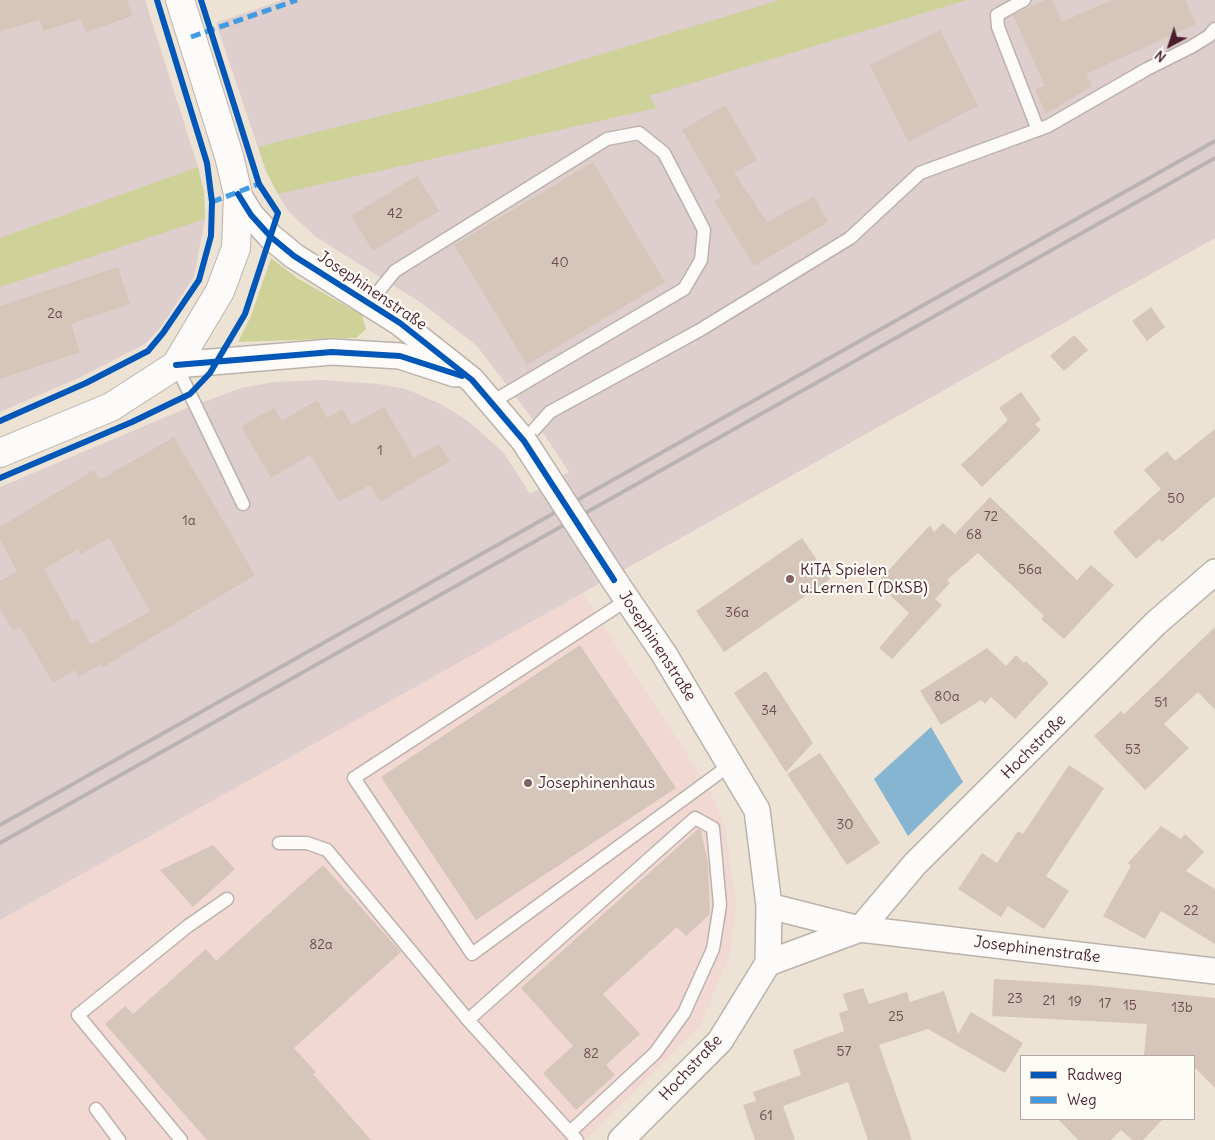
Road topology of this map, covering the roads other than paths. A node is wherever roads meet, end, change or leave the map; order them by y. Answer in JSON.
{"nodes":[{"id":1,"x":180,"y":0,"type":"edge"},
{"id":2,"x":1024,"y":0,"type":"edge"},
{"id":3,"x":1215,"y":29,"type":"edge"},
{"id":4,"x":1038,"y":130,"type":"junction"},
{"id":5,"x":238,"y":194,"type":"junction"},
{"id":6,"x":369,"y":304,"type":"junction"},
{"id":7,"x":176,"y":365,"type":"junction"},
{"id":8,"x":472,"y":380,"type":"junction"},
{"id":9,"x":492,"y":402,"type":"junction"},
{"id":10,"x":524,"y":441,"type":"junction"},
{"id":11,"x":0,"y":452,"type":"edge"},
{"id":12,"x":243,"y":504,"type":"dead end"},
{"id":13,"x":1215,"y":572,"type":"edge"},
{"id":14,"x":621,"y":590,"type":"junction"},
{"id":15,"x":730,"y":765,"type":"junction"},
{"id":16,"x":279,"y":843,"type":"dead end"},
{"id":17,"x":227,"y":899,"type":"dead end"},
{"id":18,"x":769,"y":906,"type":"junction"},
{"id":19,"x":860,"y":929,"type":"junction"},
{"id":20,"x":768,"y":963,"type":"junction"},
{"id":21,"x":1215,"y":971,"type":"edge"},
{"id":22,"x":468,"y":1020,"type":"junction"},
{"id":23,"x":96,"y":1109,"type":"dead end"},
{"id":24,"x":573,"y":1136,"type":"edge"},
{"id":25,"x":119,"y":1140,"type":"edge"},
{"id":26,"x":181,"y":1140,"type":"edge"},
{"id":27,"x":621,"y":1140,"type":"edge"}],
"edges":[{"from":1,"to":5,"type":"street","name":"Josephinenstraße"},
{"from":2,"to":4,"type":"lane"},
{"from":3,"to":4,"type":"lane"},
{"from":4,"to":10,"type":"lane"},
{"from":5,"to":6,"type":"street","name":"Josephinenstraße"},
{"from":5,"to":7,"type":"street"},
{"from":6,"to":8,"type":"street","name":"Josephinenstraße"},
{"from":6,"to":9,"type":"lane"},
{"from":7,"to":8,"type":"street"},
{"from":7,"to":11,"type":"street"},
{"from":7,"to":12,"type":"lane"},
{"from":8,"to":9,"type":"street","name":"Josephinenstraße"},
{"from":9,"to":10,"type":"street","name":"Josephinenstraße"},
{"from":10,"to":14,"type":"street","name":"Josephinenstraße","bridge":true},
{"from":13,"to":19,"type":"street","name":"Hochstraße"},
{"from":14,"to":15,"type":"street","name":"Josephinenstraße"},
{"from":14,"to":15,"type":"lane"},
{"from":15,"to":18,"type":"street","name":"Josephinenstraße"},
{"from":16,"to":22,"type":"lane"},
{"from":17,"to":26,"type":"lane"},
{"from":18,"to":19,"type":"street"},
{"from":18,"to":20,"type":"street"},
{"from":19,"to":20,"type":"street","name":"Hochstraße"},
{"from":19,"to":21,"type":"street","name":"Josephinenstraße"},
{"from":20,"to":27,"type":"street","name":"Hochstraße"},
{"from":22,"to":24,"type":"lane"},
{"from":22,"to":24,"type":"lane"},
{"from":23,"to":25,"type":"lane"}]}
